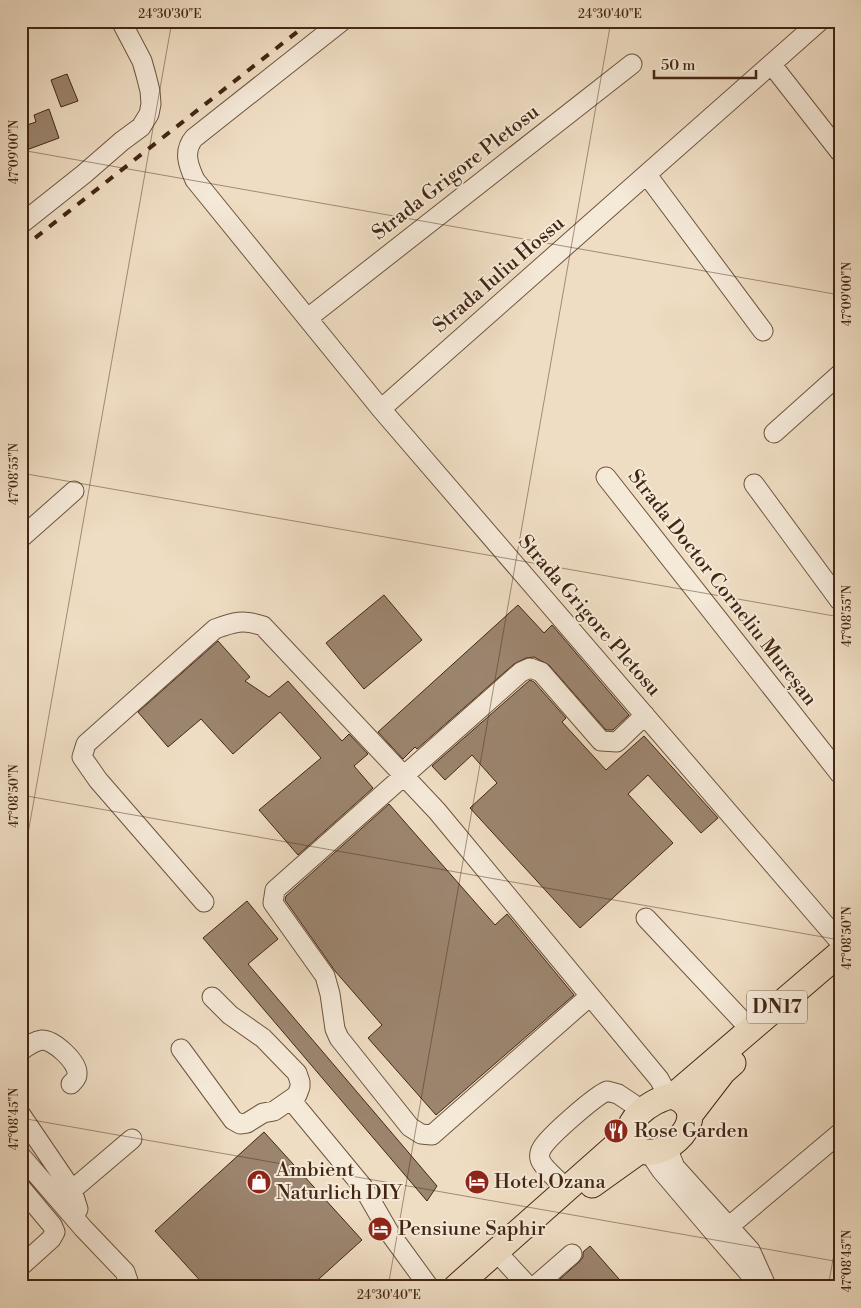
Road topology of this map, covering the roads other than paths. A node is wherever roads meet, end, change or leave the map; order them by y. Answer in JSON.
{"nodes":[{"id":1,"x":121,"y":21,"type":"edge"},
{"id":2,"x":342,"y":21,"type":"edge"},
{"id":3,"x":820,"y":21,"type":"edge"},
{"id":4,"x":632,"y":64,"type":"dead end"},
{"id":5,"x":772,"y":65,"type":"junction"},
{"id":6,"x":840,"y":152,"type":"edge"},
{"id":7,"x":647,"y":175,"type":"junction"},
{"id":8,"x":21,"y":224,"type":"edge"},
{"id":9,"x":308,"y":318,"type":"junction"},
{"id":10,"x":763,"y":331,"type":"dead end"},
{"id":11,"x":840,"y":374,"type":"edge"},
{"id":12,"x":381,"y":409,"type":"junction"},
{"id":13,"x":774,"y":433,"type":"dead end"},
{"id":14,"x":606,"y":478,"type":"dead end"},
{"id":15,"x":754,"y":484,"type":"dead end"},
{"id":16,"x":74,"y":491,"type":"dead end"},
{"id":17,"x":21,"y":538,"type":"edge"},
{"id":18,"x":840,"y":601,"type":"edge"},
{"id":19,"x":645,"y":715,"type":"junction"},
{"id":20,"x":840,"y":774,"type":"edge"},
{"id":21,"x":403,"y":775,"type":"junction"},
{"id":22,"x":204,"y":902,"type":"dead end"},
{"id":23,"x":646,"y":918,"type":"dead end"},
{"id":24,"x":840,"y":942,"type":"edge"},
{"id":25,"x":840,"y":953,"type":"edge"},
{"id":26,"x":840,"y":968,"type":"edge"},
{"id":27,"x":590,"y":996,"type":"junction"},
{"id":28,"x":212,"y":997,"type":"dead end"},
{"id":29,"x":751,"y":1030,"type":"junction"},
{"id":30,"x":182,"y":1049,"type":"dead end"},
{"id":31,"x":21,"y":1051,"type":"edge"},
{"id":32,"x":71,"y":1084,"type":"dead end"},
{"id":33,"x":671,"y":1097,"type":"junction"},
{"id":34,"x":291,"y":1100,"type":"junction"},
{"id":35,"x":21,"y":1115,"type":"edge"},
{"id":36,"x":690,"y":1115,"type":"junction"},
{"id":37,"x":840,"y":1133,"type":"edge"},
{"id":38,"x":646,"y":1138,"type":"junction"},
{"id":39,"x":132,"y":1139,"type":"dead end"},
{"id":40,"x":21,"y":1156,"type":"edge"},
{"id":41,"x":21,"y":1188,"type":"edge"},
{"id":42,"x":566,"y":1188,"type":"junction"},
{"id":43,"x":72,"y":1190,"type":"junction"},
{"id":44,"x":74,"y":1217,"type":"junction"},
{"id":45,"x":723,"y":1232,"type":"junction"},
{"id":46,"x":572,"y":1254,"type":"dead end"},
{"id":47,"x":505,"y":1261,"type":"junction"},
{"id":48,"x":21,"y":1266,"type":"edge"},
{"id":49,"x":767,"y":1286,"type":"edge"},
{"id":50,"x":130,"y":1287,"type":"edge"},
{"id":51,"x":429,"y":1287,"type":"edge"},
{"id":52,"x":456,"y":1287,"type":"edge"},
{"id":53,"x":476,"y":1287,"type":"edge"},
{"id":54,"x":529,"y":1287,"type":"edge"},
{"id":55,"x":534,"y":1287,"type":"edge"}],
"edges":[{"from":1,"to":8,"type":"street"},
{"from":2,"to":9,"type":"street","name":"Strada Grigore Pletosu"},
{"from":3,"to":5,"type":"street","name":"Strada Iuliu Hossu"},
{"from":4,"to":9,"type":"street","name":"Strada Grigore Pletosu"},
{"from":5,"to":6,"type":"street"},
{"from":5,"to":7,"type":"street","name":"Strada Iuliu Hossu"},
{"from":7,"to":10,"type":"street"},
{"from":7,"to":12,"type":"street","name":"Strada Iuliu Hossu"},
{"from":9,"to":12,"type":"street","name":"Strada Grigore Pletosu"},
{"from":11,"to":13,"type":"street"},
{"from":12,"to":19,"type":"street","name":"Strada Grigore Pletosu"},
{"from":14,"to":20,"type":"street","name":"Strada Doctor Corneliu Mureșan"},
{"from":15,"to":18,"type":"street"},
{"from":16,"to":17,"type":"street"},
{"from":19,"to":21,"type":"street"},
{"from":19,"to":24,"type":"street","name":"Strada Grigore Pletosu"},
{"from":21,"to":22,"type":"street"},
{"from":21,"to":27,"type":"street"},
{"from":21,"to":27,"type":"street"},
{"from":23,"to":29,"type":"street"},
{"from":25,"to":29,"type":"main road","number":"DN17"},
{"from":26,"to":36,"type":"main road","number":"DN17"},
{"from":27,"to":33,"type":"street"},
{"from":28,"to":34,"type":"street"},
{"from":29,"to":33,"type":"main road","number":"DN17"},
{"from":30,"to":34,"type":"street"},
{"from":31,"to":32,"type":"street"},
{"from":33,"to":36,"type":"main road"},
{"from":33,"to":38,"type":"main road"},
{"from":34,"to":51,"type":"street"},
{"from":35,"to":43,"type":"street"},
{"from":36,"to":38,"type":"main road"},
{"from":37,"to":45,"type":"street"},
{"from":38,"to":42,"type":"main road"},
{"from":38,"to":42,"type":"street"},
{"from":38,"to":45,"type":"street"},
{"from":38,"to":47,"type":"main road"},
{"from":39,"to":43,"type":"street"},
{"from":40,"to":44,"type":"street"},
{"from":41,"to":48,"type":"street"},
{"from":42,"to":52,"type":"main road"},
{"from":43,"to":44,"type":"street"},
{"from":44,"to":50,"type":"street"},
{"from":45,"to":49,"type":"street"},
{"from":46,"to":55,"type":"street"},
{"from":47,"to":53,"type":"main road"},
{"from":47,"to":54,"type":"street"}]}
